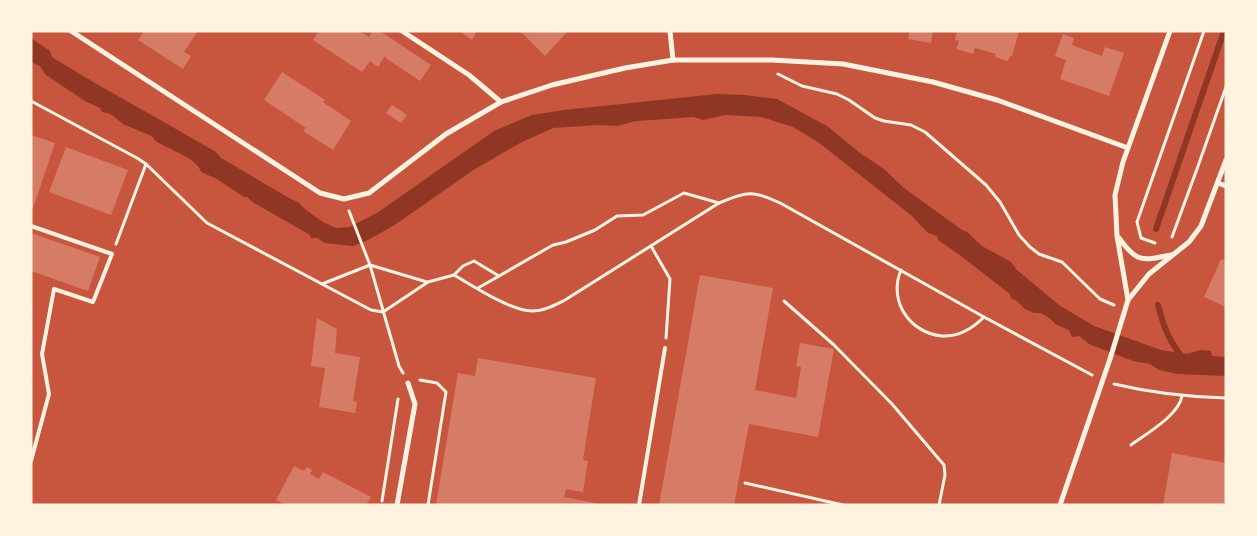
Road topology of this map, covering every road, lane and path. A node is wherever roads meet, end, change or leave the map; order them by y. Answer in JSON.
{"nodes":[{"id":1,"x":71,"y":31,"type":"edge"},
{"id":2,"x":402,"y":31,"type":"edge"},
{"id":3,"x":670,"y":31,"type":"edge"},
{"id":4,"x":1170,"y":31,"type":"edge"},
{"id":5,"x":1204,"y":31,"type":"edge"},
{"id":6,"x":674,"y":60,"type":"junction"},
{"id":7,"x":772,"y":60,"type":"junction"},
{"id":8,"x":1226,"y":87,"type":"edge"},
{"id":9,"x":31,"y":101,"type":"edge"},
{"id":10,"x":501,"y":102,"type":"junction"},
{"id":11,"x":1128,"y":148,"type":"junction"},
{"id":12,"x":1226,"y":160,"type":"edge"},
{"id":13,"x":146,"y":164,"type":"junction"},
{"id":14,"x":1218,"y":183,"type":"junction"},
{"id":15,"x":1226,"y":186,"type":"edge"},
{"id":16,"x":719,"y":203,"type":"junction"},
{"id":17,"x":354,"y":224,"type":"dead end"},
{"id":18,"x":31,"y":226,"type":"edge"},
{"id":19,"x":1117,"y":236,"type":"junction"},
{"id":20,"x":1169,"y":241,"type":"dead end"},
{"id":21,"x":1160,"y":243,"type":"dead end"},
{"id":22,"x":651,"y":246,"type":"junction"},
{"id":23,"x":112,"y":254,"type":"junction"},
{"id":24,"x":1174,"y":255,"type":"junction"},
{"id":25,"x":370,"y":265,"type":"junction"},
{"id":26,"x":901,"y":270,"type":"junction"},
{"id":27,"x":454,"y":276,"type":"junction"},
{"id":28,"x":499,"y":276,"type":"junction"},
{"id":29,"x":428,"y":282,"type":"junction"},
{"id":30,"x":321,"y":284,"type":"junction"},
{"id":31,"x":478,"y":289,"type":"junction"},
{"id":32,"x":1128,"y":300,"type":"junction"},
{"id":33,"x":784,"y":301,"type":"dead end"},
{"id":34,"x":1124,"y":310,"type":"junction"},
{"id":35,"x":384,"y":312,"type":"junction"},
{"id":36,"x":984,"y":317,"type":"junction"},
{"id":37,"x":665,"y":348,"type":"joint"},
{"id":38,"x":1102,"y":381,"type":"junction"},
{"id":39,"x":408,"y":383,"type":"joint"},
{"id":40,"x":1182,"y":396,"type":"junction"},
{"id":41,"x":1226,"y":398,"type":"edge"},
{"id":42,"x":1131,"y":445,"type":"dead end"},
{"id":43,"x":31,"y":461,"type":"edge"},
{"id":44,"x":745,"y":483,"type":"dead end"},
{"id":45,"x":397,"y":505,"type":"edge"},
{"id":46,"x":639,"y":505,"type":"edge"},
{"id":47,"x":843,"y":505,"type":"edge"},
{"id":48,"x":939,"y":505,"type":"edge"},
{"id":49,"x":1060,"y":505,"type":"edge"}],
"edges":[{"from":1,"to":10,"type":"street"},
{"from":2,"to":10,"type":"street"},
{"from":3,"to":6,"type":"street"},
{"from":4,"to":11,"type":"street"},
{"from":5,"to":21,"type":"path"},
{"from":6,"to":7,"type":"street"},
{"from":6,"to":10,"type":"street"},
{"from":7,"to":11,"type":"street"},
{"from":7,"to":34,"type":"path"},
{"from":8,"to":20,"type":"path"},
{"from":9,"to":13,"type":"path"},
{"from":11,"to":19,"type":"street"},
{"from":12,"to":14,"type":"street"},
{"from":13,"to":23,"type":"path"},
{"from":13,"to":30,"type":"path"},
{"from":14,"to":15,"type":"street"},
{"from":14,"to":24,"type":"street"},
{"from":16,"to":22,"type":"path"},
{"from":16,"to":26,"type":"path"},
{"from":16,"to":28,"type":"path"},
{"from":17,"to":25,"type":"path"},
{"from":18,"to":23,"type":"lane"},
{"from":19,"to":24,"type":"street"},
{"from":19,"to":32,"type":"street"},
{"from":22,"to":31,"type":"path"},
{"from":22,"to":37,"type":"path"},
{"from":23,"to":43,"type":"lane"},
{"from":24,"to":32,"type":"street"},
{"from":25,"to":29,"type":"path"},
{"from":25,"to":30,"type":"path"},
{"from":25,"to":35,"type":"path"},
{"from":26,"to":36,"type":"path"},
{"from":26,"to":36,"type":"path"},
{"from":27,"to":28,"type":"path"},
{"from":27,"to":29,"type":"path"},
{"from":27,"to":31,"type":"path"},
{"from":28,"to":31,"type":"path"},
{"from":29,"to":35,"type":"path"},
{"from":30,"to":35,"type":"path"},
{"from":32,"to":34,"type":"street"},
{"from":33,"to":48,"type":"path"},
{"from":34,"to":38,"type":"street"},
{"from":35,"to":39,"type":"path"},
{"from":36,"to":38,"type":"path"},
{"from":37,"to":46,"type":"lane"},
{"from":38,"to":40,"type":"path"},
{"from":38,"to":49,"type":"street"},
{"from":39,"to":45,"type":"street"},
{"from":40,"to":41,"type":"path"},
{"from":40,"to":42,"type":"path"},
{"from":44,"to":47,"type":"path"}]}
